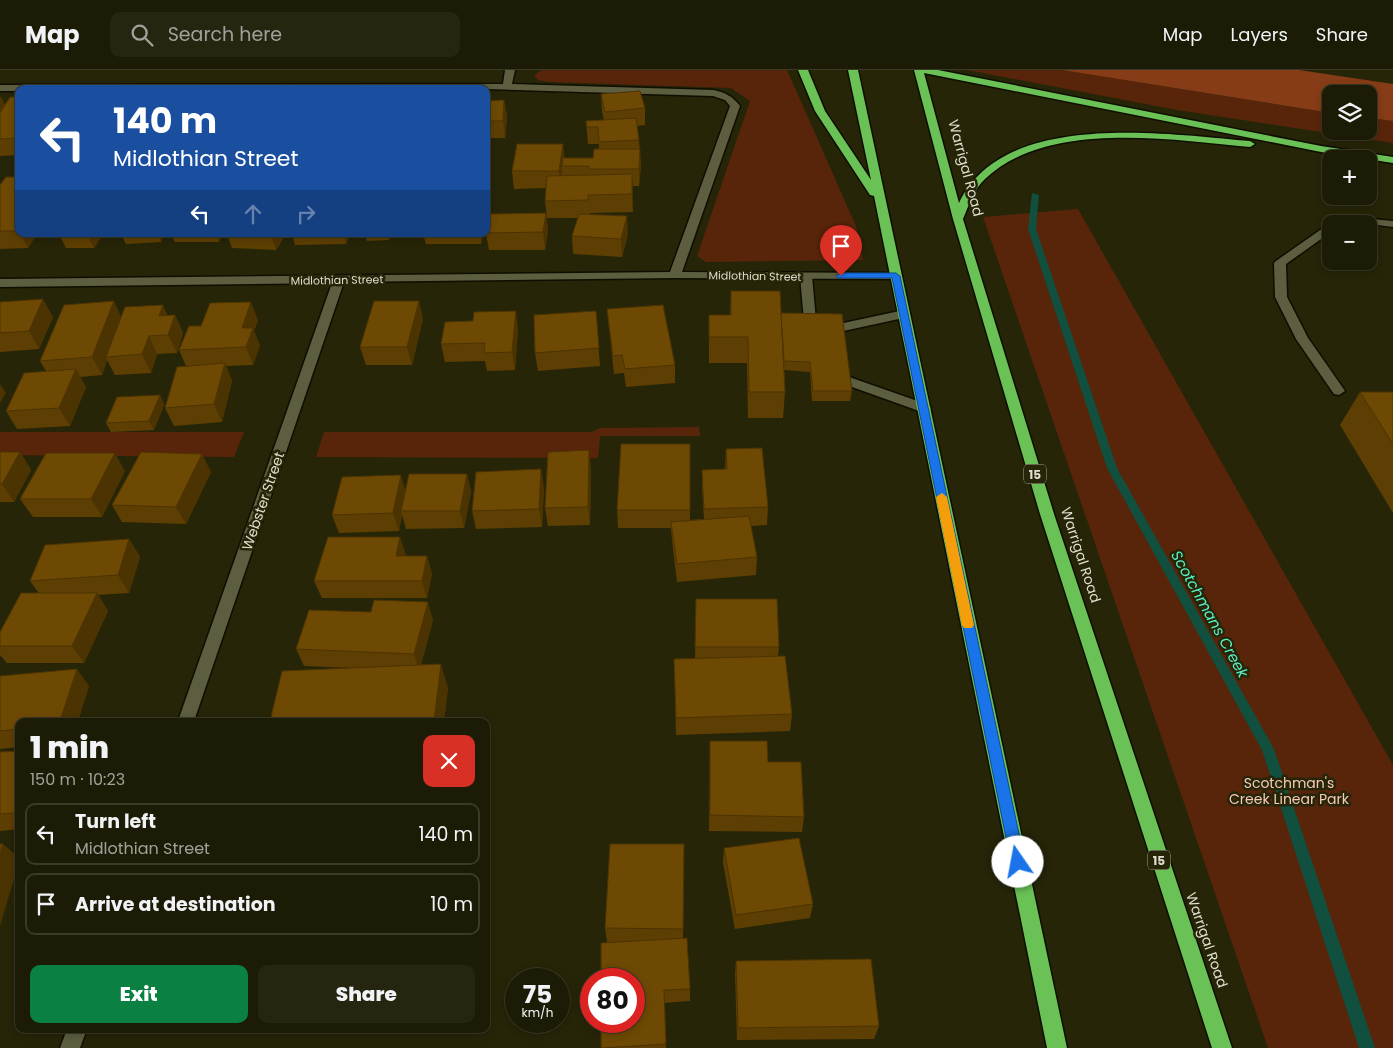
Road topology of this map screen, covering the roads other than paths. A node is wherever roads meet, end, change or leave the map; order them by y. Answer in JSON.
{"nodes":[{"id":1,"x":510,"y":70,"type":"edge"},
{"id":2,"x":803,"y":70,"type":"edge"},
{"id":3,"x":853,"y":70,"type":"edge"},
{"id":4,"x":918,"y":70,"type":"edge"},
{"id":5,"x":924,"y":70,"type":"edge"},
{"id":6,"x":490,"y":87,"type":"edge"},
{"id":7,"x":507,"y":87,"type":"junction"},
{"id":8,"x":0,"y":88,"type":"edge"},
{"id":9,"x":15,"y":88,"type":"edge"},
{"id":10,"x":1321,"y":149,"type":"junction"},
{"id":11,"x":1393,"y":160,"type":"edge"},
{"id":12,"x":879,"y":201,"type":"junction"},
{"id":13,"x":958,"y":219,"type":"junction"},
{"id":14,"x":1377,"y":222,"type":"edge"},
{"id":15,"x":1393,"y":224,"type":"edge"},
{"id":16,"x":1322,"y":234,"type":"edge"},
{"id":17,"x":675,"y":275,"type":"junction"},
{"id":18,"x":806,"y":276,"type":"junction"},
{"id":19,"x":896,"y":276,"type":"junction"},
{"id":20,"x":339,"y":280,"type":"junction"},
{"id":21,"x":0,"y":283,"type":"edge"},
{"id":22,"x":904,"y":314,"type":"junction"},
{"id":23,"x":824,"y":373,"type":"edge"},
{"id":24,"x":1339,"y":391,"type":"dead end"},
{"id":25,"x":924,"y":408,"type":"junction"},
{"id":26,"x":187,"y":718,"type":"edge"},
{"id":27,"x":76,"y":1033,"type":"edge"},
{"id":28,"x":70,"y":1048,"type":"edge"},
{"id":29,"x":1057,"y":1048,"type":"edge"},
{"id":30,"x":1222,"y":1048,"type":"edge"}],
"edges":[{"from":1,"to":7,"type":"street"},
{"from":2,"to":12,"type":"highway"},
{"from":3,"to":12,"type":"highway"},
{"from":4,"to":13,"type":"highway","name":"Warrigal Road","number":"15"},
{"from":5,"to":10,"type":"highway"},
{"from":6,"to":7,"type":"street"},
{"from":7,"to":17,"type":"street"},
{"from":8,"to":9,"type":"street"},
{"from":10,"to":11,"type":"highway"},
{"from":10,"to":13,"type":"highway"},
{"from":12,"to":19,"type":"highway"},
{"from":13,"to":30,"type":"highway","name":"Warrigal Road","number":"15"},
{"from":14,"to":15,"type":"street"},
{"from":16,"to":24,"type":"street"},
{"from":17,"to":18,"type":"street","name":"Midlothian Street"},
{"from":17,"to":20,"type":"street","name":"Midlothian Street"},
{"from":18,"to":19,"type":"street","name":"Midlothian Street"},
{"from":18,"to":22,"type":"street"},
{"from":19,"to":22,"type":"highway"},
{"from":20,"to":21,"type":"street","name":"Midlothian Street"},
{"from":20,"to":26,"type":"street","name":"Webster Street"},
{"from":22,"to":25,"type":"highway"},
{"from":23,"to":25,"type":"street"},
{"from":25,"to":29,"type":"highway"},
{"from":27,"to":28,"type":"street"}]}
